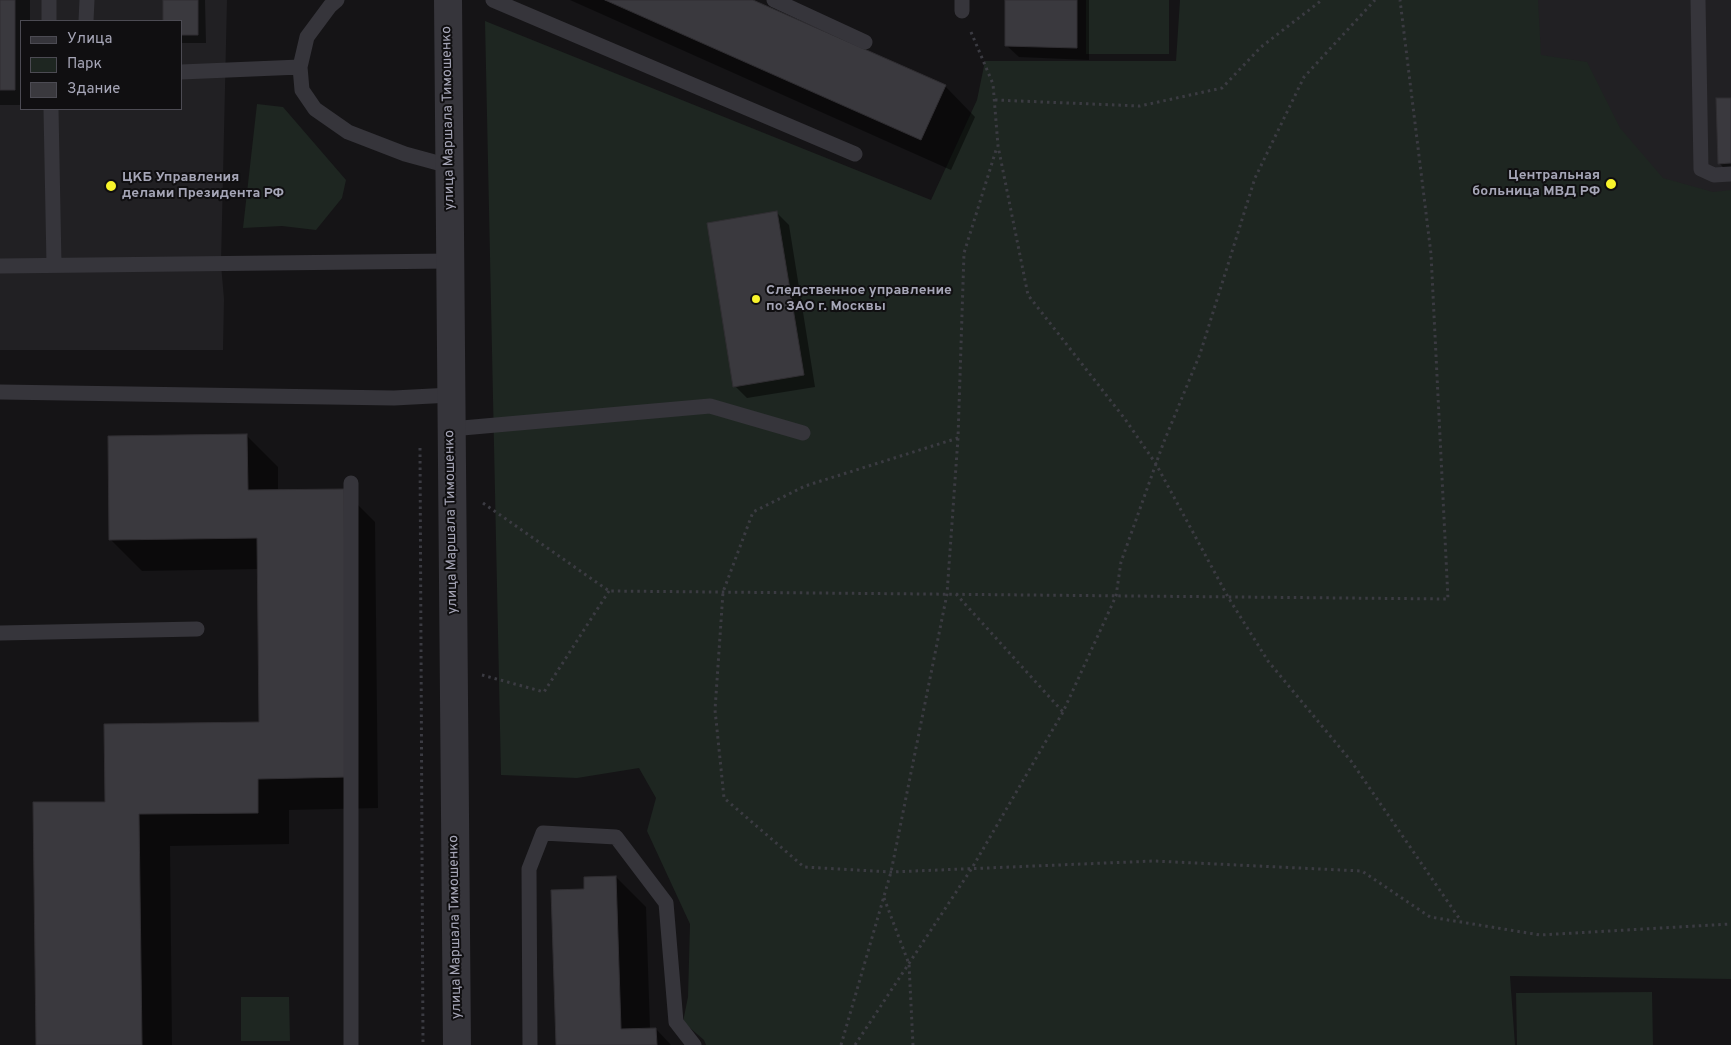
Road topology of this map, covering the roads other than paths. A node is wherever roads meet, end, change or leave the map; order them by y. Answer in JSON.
{"nodes":[{"id":1,"x":49,"y":0,"type":"edge"},
{"id":2,"x":87,"y":0,"type":"edge"},
{"id":3,"x":337,"y":0,"type":"edge"},
{"id":4,"x":448,"y":0,"type":"edge"},
{"id":5,"x":493,"y":0,"type":"edge"},
{"id":6,"x":774,"y":0,"type":"edge"},
{"id":7,"x":1698,"y":0,"type":"edge"},
{"id":8,"x":50,"y":20,"type":"edge"},
{"id":9,"x":86,"y":20,"type":"edge"},
{"id":10,"x":864,"y":42,"type":"dead end"},
{"id":11,"x":300,"y":67,"type":"junction"},
{"id":12,"x":182,"y":72,"type":"edge"},
{"id":13,"x":51,"y":110,"type":"edge"},
{"id":14,"x":855,"y":154,"type":"dead end"},
{"id":15,"x":449,"y":166,"type":"junction"},
{"id":16,"x":1731,"y":174,"type":"edge"},
{"id":17,"x":450,"y":261,"type":"junction"},
{"id":18,"x":54,"y":265,"type":"junction"},
{"id":19,"x":0,"y":266,"type":"edge"},
{"id":20,"x":0,"y":392,"type":"edge"},
{"id":21,"x":451,"y":395,"type":"junction"},
{"id":22,"x":452,"y":429,"type":"junction"},
{"id":23,"x":803,"y":433,"type":"dead end"},
{"id":24,"x":351,"y":483,"type":"dead end"},
{"id":25,"x":197,"y":629,"type":"dead end"},
{"id":26,"x":0,"y":633,"type":"edge"},
{"id":27,"x":351,"y":1045,"type":"edge"},
{"id":28,"x":457,"y":1045,"type":"edge"},
{"id":29,"x":530,"y":1045,"type":"edge"},
{"id":30,"x":694,"y":1045,"type":"edge"}],
"edges":[{"from":1,"to":8,"type":"lane"},
{"from":2,"to":9,"type":"lane"},
{"from":3,"to":11,"type":"lane"},
{"from":4,"to":15,"type":"street","name":"улица Маршала Тимошенко"},
{"from":5,"to":14,"type":"lane"},
{"from":6,"to":10,"type":"lane"},
{"from":7,"to":16,"type":"lane"},
{"from":11,"to":12,"type":"lane"},
{"from":11,"to":15,"type":"lane"},
{"from":13,"to":18,"type":"lane"},
{"from":15,"to":17,"type":"street","name":"улица Маршала Тимошенко"},
{"from":17,"to":18,"type":"lane"},
{"from":17,"to":21,"type":"street","name":"улица Маршала Тимошенко"},
{"from":18,"to":19,"type":"lane"},
{"from":20,"to":21,"type":"lane"},
{"from":21,"to":22,"type":"street","name":"улица Маршала Тимошенко"},
{"from":22,"to":23,"type":"lane"},
{"from":22,"to":28,"type":"street","name":"улица Маршала Тимошенко"},
{"from":24,"to":27,"type":"lane"},
{"from":25,"to":26,"type":"lane"},
{"from":29,"to":30,"type":"lane"}]}
